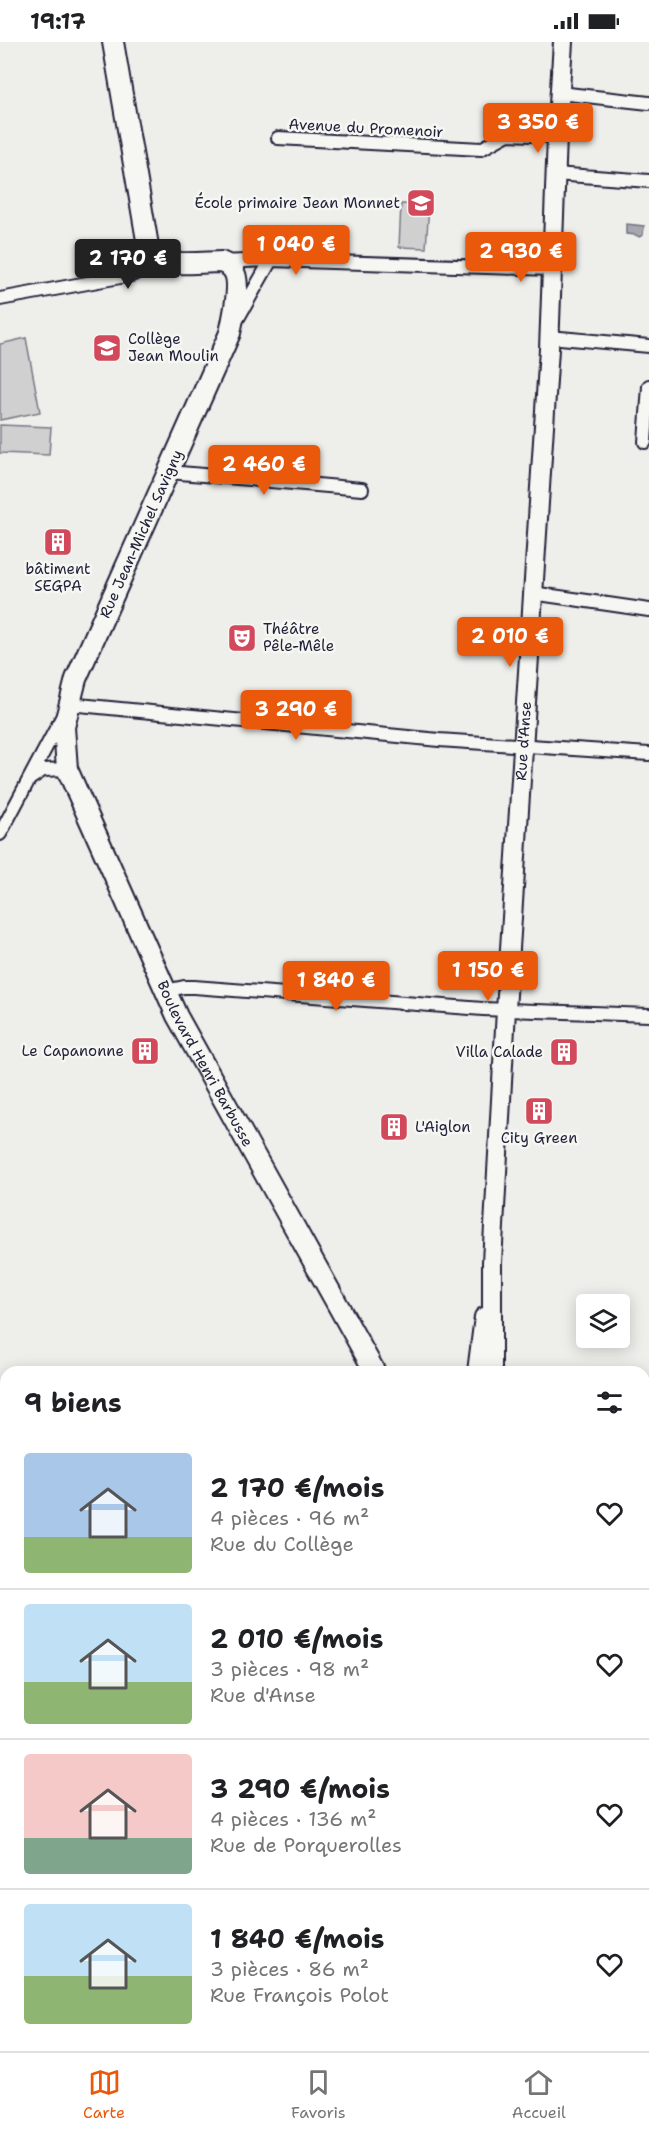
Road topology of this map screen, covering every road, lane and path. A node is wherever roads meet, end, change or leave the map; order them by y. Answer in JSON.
{"nodes":[{"id":1,"x":113,"y":42,"type":"edge"},
{"id":2,"x":563,"y":42,"type":"edge"},
{"id":3,"x":559,"y":93,"type":"junction"},
{"id":4,"x":649,"y":103,"type":"edge"},
{"id":5,"x":556,"y":136,"type":"junction"},
{"id":6,"x":278,"y":138,"type":"dead end"},
{"id":7,"x":555,"y":174,"type":"junction"},
{"id":8,"x":649,"y":181,"type":"edge"},
{"id":9,"x":272,"y":260,"type":"junction"},
{"id":10,"x":165,"y":262,"type":"junction"},
{"id":11,"x":221,"y":262,"type":"junction"},
{"id":12,"x":552,"y":269,"type":"junction"},
{"id":13,"x":0,"y":299,"type":"edge"},
{"id":14,"x":230,"y":333,"type":"junction"},
{"id":15,"x":549,"y":337,"type":"junction"},
{"id":16,"x":649,"y":346,"type":"edge"},
{"id":17,"x":649,"y":386,"type":"edge"},
{"id":18,"x":645,"y":442,"type":"dead end"},
{"id":19,"x":169,"y":472,"type":"junction"},
{"id":20,"x":362,"y":489,"type":"dead end"},
{"id":21,"x":532,"y":593,"type":"junction"},
{"id":22,"x":649,"y":610,"type":"edge"},
{"id":23,"x":69,"y":704,"type":"junction"},
{"id":24,"x":524,"y":744,"type":"junction"},
{"id":25,"x":649,"y":754,"type":"edge"},
{"id":26,"x":66,"y":760,"type":"junction"},
{"id":27,"x":28,"y":781,"type":"junction"},
{"id":28,"x":0,"y":834,"type":"edge"},
{"id":29,"x":165,"y":991,"type":"junction"},
{"id":30,"x":506,"y":1010,"type":"junction"},
{"id":31,"x":649,"y":1015,"type":"edge"},
{"id":32,"x":492,"y":1262,"type":"junction"},
{"id":33,"x":364,"y":1349,"type":"junction"},
{"id":34,"x":372,"y":1366,"type":"edge"},
{"id":35,"x":378,"y":1366,"type":"edge"},
{"id":36,"x":478,"y":1366,"type":"edge"},
{"id":37,"x":492,"y":1366,"type":"edge"}],
"edges":[{"from":1,"to":10,"type":"main road"},
{"from":2,"to":3,"type":"main road","name":"Rue d'Anse"},
{"from":3,"to":4,"type":"street"},
{"from":3,"to":5,"type":"main road","name":"Rue d'Anse"},
{"from":5,"to":6,"type":"street","name":"Avenue du Promenoir"},
{"from":5,"to":7,"type":"main road","name":"Rue d'Anse"},
{"from":7,"to":8,"type":"street"},
{"from":7,"to":12,"type":"main road","name":"Rue d'Anse"},
{"from":9,"to":11,"type":"street"},
{"from":9,"to":12,"type":"street"},
{"from":9,"to":14,"type":"street","name":"Rue Jean-Michel Savigny"},
{"from":10,"to":11,"type":"main road"},
{"from":10,"to":13,"type":"street"},
{"from":11,"to":14,"type":"main road","name":"Rue Jean-Michel Savigny"},
{"from":12,"to":15,"type":"main road","name":"Rue d'Anse"},
{"from":14,"to":19,"type":"main road","name":"Rue Jean-Michel Savigny"},
{"from":15,"to":16,"type":"street"},
{"from":15,"to":21,"type":"main road","name":"Rue d'Anse"},
{"from":17,"to":18,"type":"street"},
{"from":19,"to":20,"type":"street"},
{"from":19,"to":23,"type":"main road","name":"Rue Jean-Michel Savigny"},
{"from":21,"to":22,"type":"street"},
{"from":21,"to":24,"type":"main road","name":"Rue d'Anse"},
{"from":23,"to":24,"type":"street"},
{"from":23,"to":26,"type":"main road","name":"Rue Jean-Michel Savigny"},
{"from":23,"to":27,"type":"street","name":"Rue Jean-Michel Savigny"},
{"from":24,"to":25,"type":"street"},
{"from":24,"to":30,"type":"main road","name":"Rue d'Anse"},
{"from":26,"to":27,"type":"street"},
{"from":26,"to":27,"type":"street","name":"Rue Jean-Michel Savigny"},
{"from":26,"to":29,"type":"main road","name":"Boulevard Henri Barbusse"},
{"from":27,"to":28,"type":"street","name":"Rue Jean-Michel Savigny"},
{"from":29,"to":30,"type":"street"},
{"from":29,"to":33,"type":"main road","name":"Boulevard Henri Barbusse"},
{"from":30,"to":31,"type":"street"},
{"from":30,"to":32,"type":"main road","name":"Rue d'Anse"},
{"from":32,"to":36,"type":"main road","name":"Rue d'Anse"},
{"from":32,"to":37,"type":"main road","name":"Rue d'Anse"},
{"from":33,"to":34,"type":"main road","name":"Boulevard Henri Barbusse"},
{"from":33,"to":35,"type":"main road","name":"Boulevard Henri Barbusse"}]}
